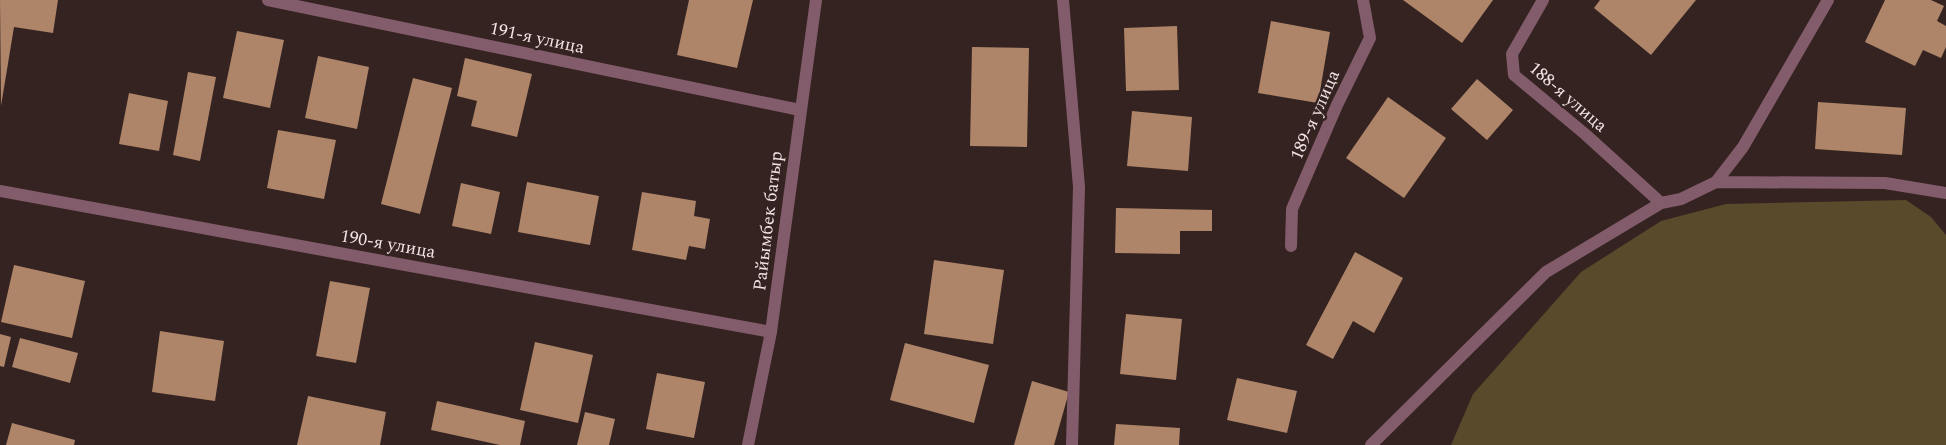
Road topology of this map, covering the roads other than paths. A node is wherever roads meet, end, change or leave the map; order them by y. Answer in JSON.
{"nodes":[{"id":1,"x":268,"y":0,"type":"edge"},
{"id":2,"x":816,"y":0,"type":"edge"},
{"id":3,"x":1063,"y":0,"type":"edge"},
{"id":4,"x":1363,"y":0,"type":"edge"},
{"id":5,"x":1542,"y":0,"type":"edge"},
{"id":6,"x":1828,"y":0,"type":"edge"},
{"id":7,"x":800,"y":110,"type":"junction"},
{"id":8,"x":1716,"y":182,"type":"junction"},
{"id":9,"x":0,"y":191,"type":"edge"},
{"id":10,"x":1946,"y":193,"type":"edge"},
{"id":11,"x":1661,"y":203,"type":"junction"},
{"id":12,"x":1291,"y":246,"type":"dead end"},
{"id":13,"x":771,"y":332,"type":"junction"},
{"id":14,"x":748,"y":445,"type":"edge"},
{"id":15,"x":1072,"y":445,"type":"edge"},
{"id":16,"x":1371,"y":445,"type":"edge"}],
"edges":[{"from":1,"to":7,"type":"street","name":"191-я улица"},
{"from":2,"to":7,"type":"street","name":"Райымбек батыр"},
{"from":3,"to":15,"type":"street"},
{"from":4,"to":12,"type":"street","name":"189-я улица"},
{"from":5,"to":11,"type":"street","name":"188-я улица"},
{"from":6,"to":8,"type":"street"},
{"from":7,"to":13,"type":"street","name":"Райымбек батыр"},
{"from":8,"to":10,"type":"street"},
{"from":8,"to":11,"type":"street"},
{"from":9,"to":13,"type":"street","name":"190-я улица"},
{"from":11,"to":16,"type":"street"},
{"from":13,"to":14,"type":"street","name":"Райымбек батыр"}]}
